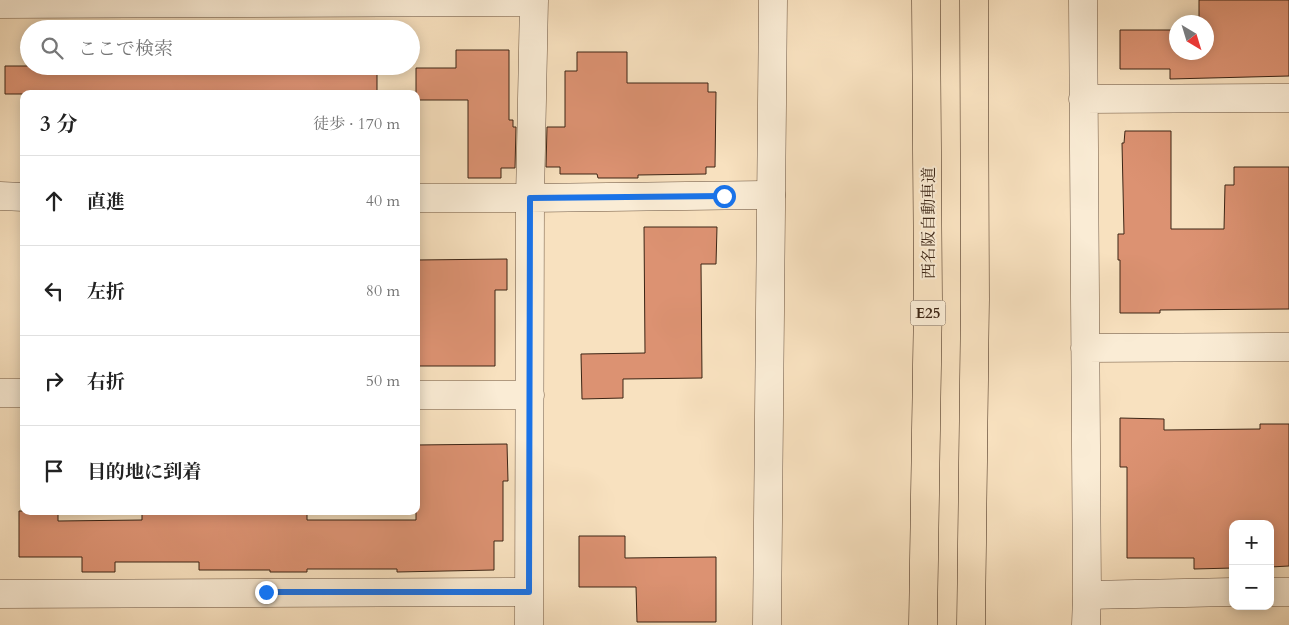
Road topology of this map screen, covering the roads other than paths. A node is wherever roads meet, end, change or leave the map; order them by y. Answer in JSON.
{"nodes":[{"id":1,"x":774,"y":0,"type":"edge"},
{"id":2,"x":926,"y":0,"type":"edge"},
{"id":3,"x":974,"y":0,"type":"edge"},
{"id":4,"x":1083,"y":0,"type":"edge"},
{"id":5,"x":534,"y":1,"type":"edge"},
{"id":6,"x":0,"y":4,"type":"edge"},
{"id":7,"x":1289,"y":98,"type":"edge"},
{"id":8,"x":1083,"y":99,"type":"junction"},
{"id":9,"x":771,"y":195,"type":"junction"},
{"id":10,"x":0,"y":196,"type":"edge"},
{"id":11,"x":20,"y":196,"type":"edge"},
{"id":12,"x":420,"y":198,"type":"edge"},
{"id":13,"x":530,"y":198,"type":"junction"},
{"id":14,"x":1289,"y":347,"type":"edge"},
{"id":15,"x":1085,"y":348,"type":"junction"},
{"id":16,"x":0,"y":393,"type":"edge"},
{"id":17,"x":20,"y":393,"type":"edge"},
{"id":18,"x":420,"y":395,"type":"edge"},
{"id":19,"x":530,"y":395,"type":"junction"},
{"id":20,"x":529,"y":592,"type":"junction"},
{"id":21,"x":1229,"y":592,"type":"edge"},
{"id":22,"x":1274,"y":592,"type":"edge"},
{"id":23,"x":1289,"y":592,"type":"edge"},
{"id":24,"x":0,"y":594,"type":"edge"},
{"id":25,"x":1087,"y":595,"type":"junction"},
{"id":26,"x":529,"y":625,"type":"edge"},
{"id":27,"x":767,"y":625,"type":"edge"},
{"id":28,"x":923,"y":625,"type":"edge"},
{"id":29,"x":971,"y":625,"type":"edge"},
{"id":30,"x":1086,"y":625,"type":"edge"}],
"edges":[{"from":1,"to":9,"type":"street"},
{"from":2,"to":28,"type":"highway","name":"西名阪自動車道","number":"E25"},
{"from":3,"to":29,"type":"highway"},
{"from":4,"to":8,"type":"street"},
{"from":5,"to":6,"type":"street"},
{"from":5,"to":13,"type":"street"},
{"from":7,"to":8,"type":"street"},
{"from":8,"to":15,"type":"street"},
{"from":9,"to":13,"type":"street"},
{"from":9,"to":27,"type":"street"},
{"from":10,"to":11,"type":"street"},
{"from":12,"to":13,"type":"street"},
{"from":13,"to":19,"type":"street"},
{"from":14,"to":15,"type":"street"},
{"from":15,"to":25,"type":"street"},
{"from":16,"to":17,"type":"street"},
{"from":18,"to":19,"type":"street"},
{"from":19,"to":20,"type":"street"},
{"from":20,"to":24,"type":"street"},
{"from":20,"to":26,"type":"street"},
{"from":21,"to":25,"type":"street"},
{"from":22,"to":23,"type":"street"},
{"from":25,"to":30,"type":"street"}]}
